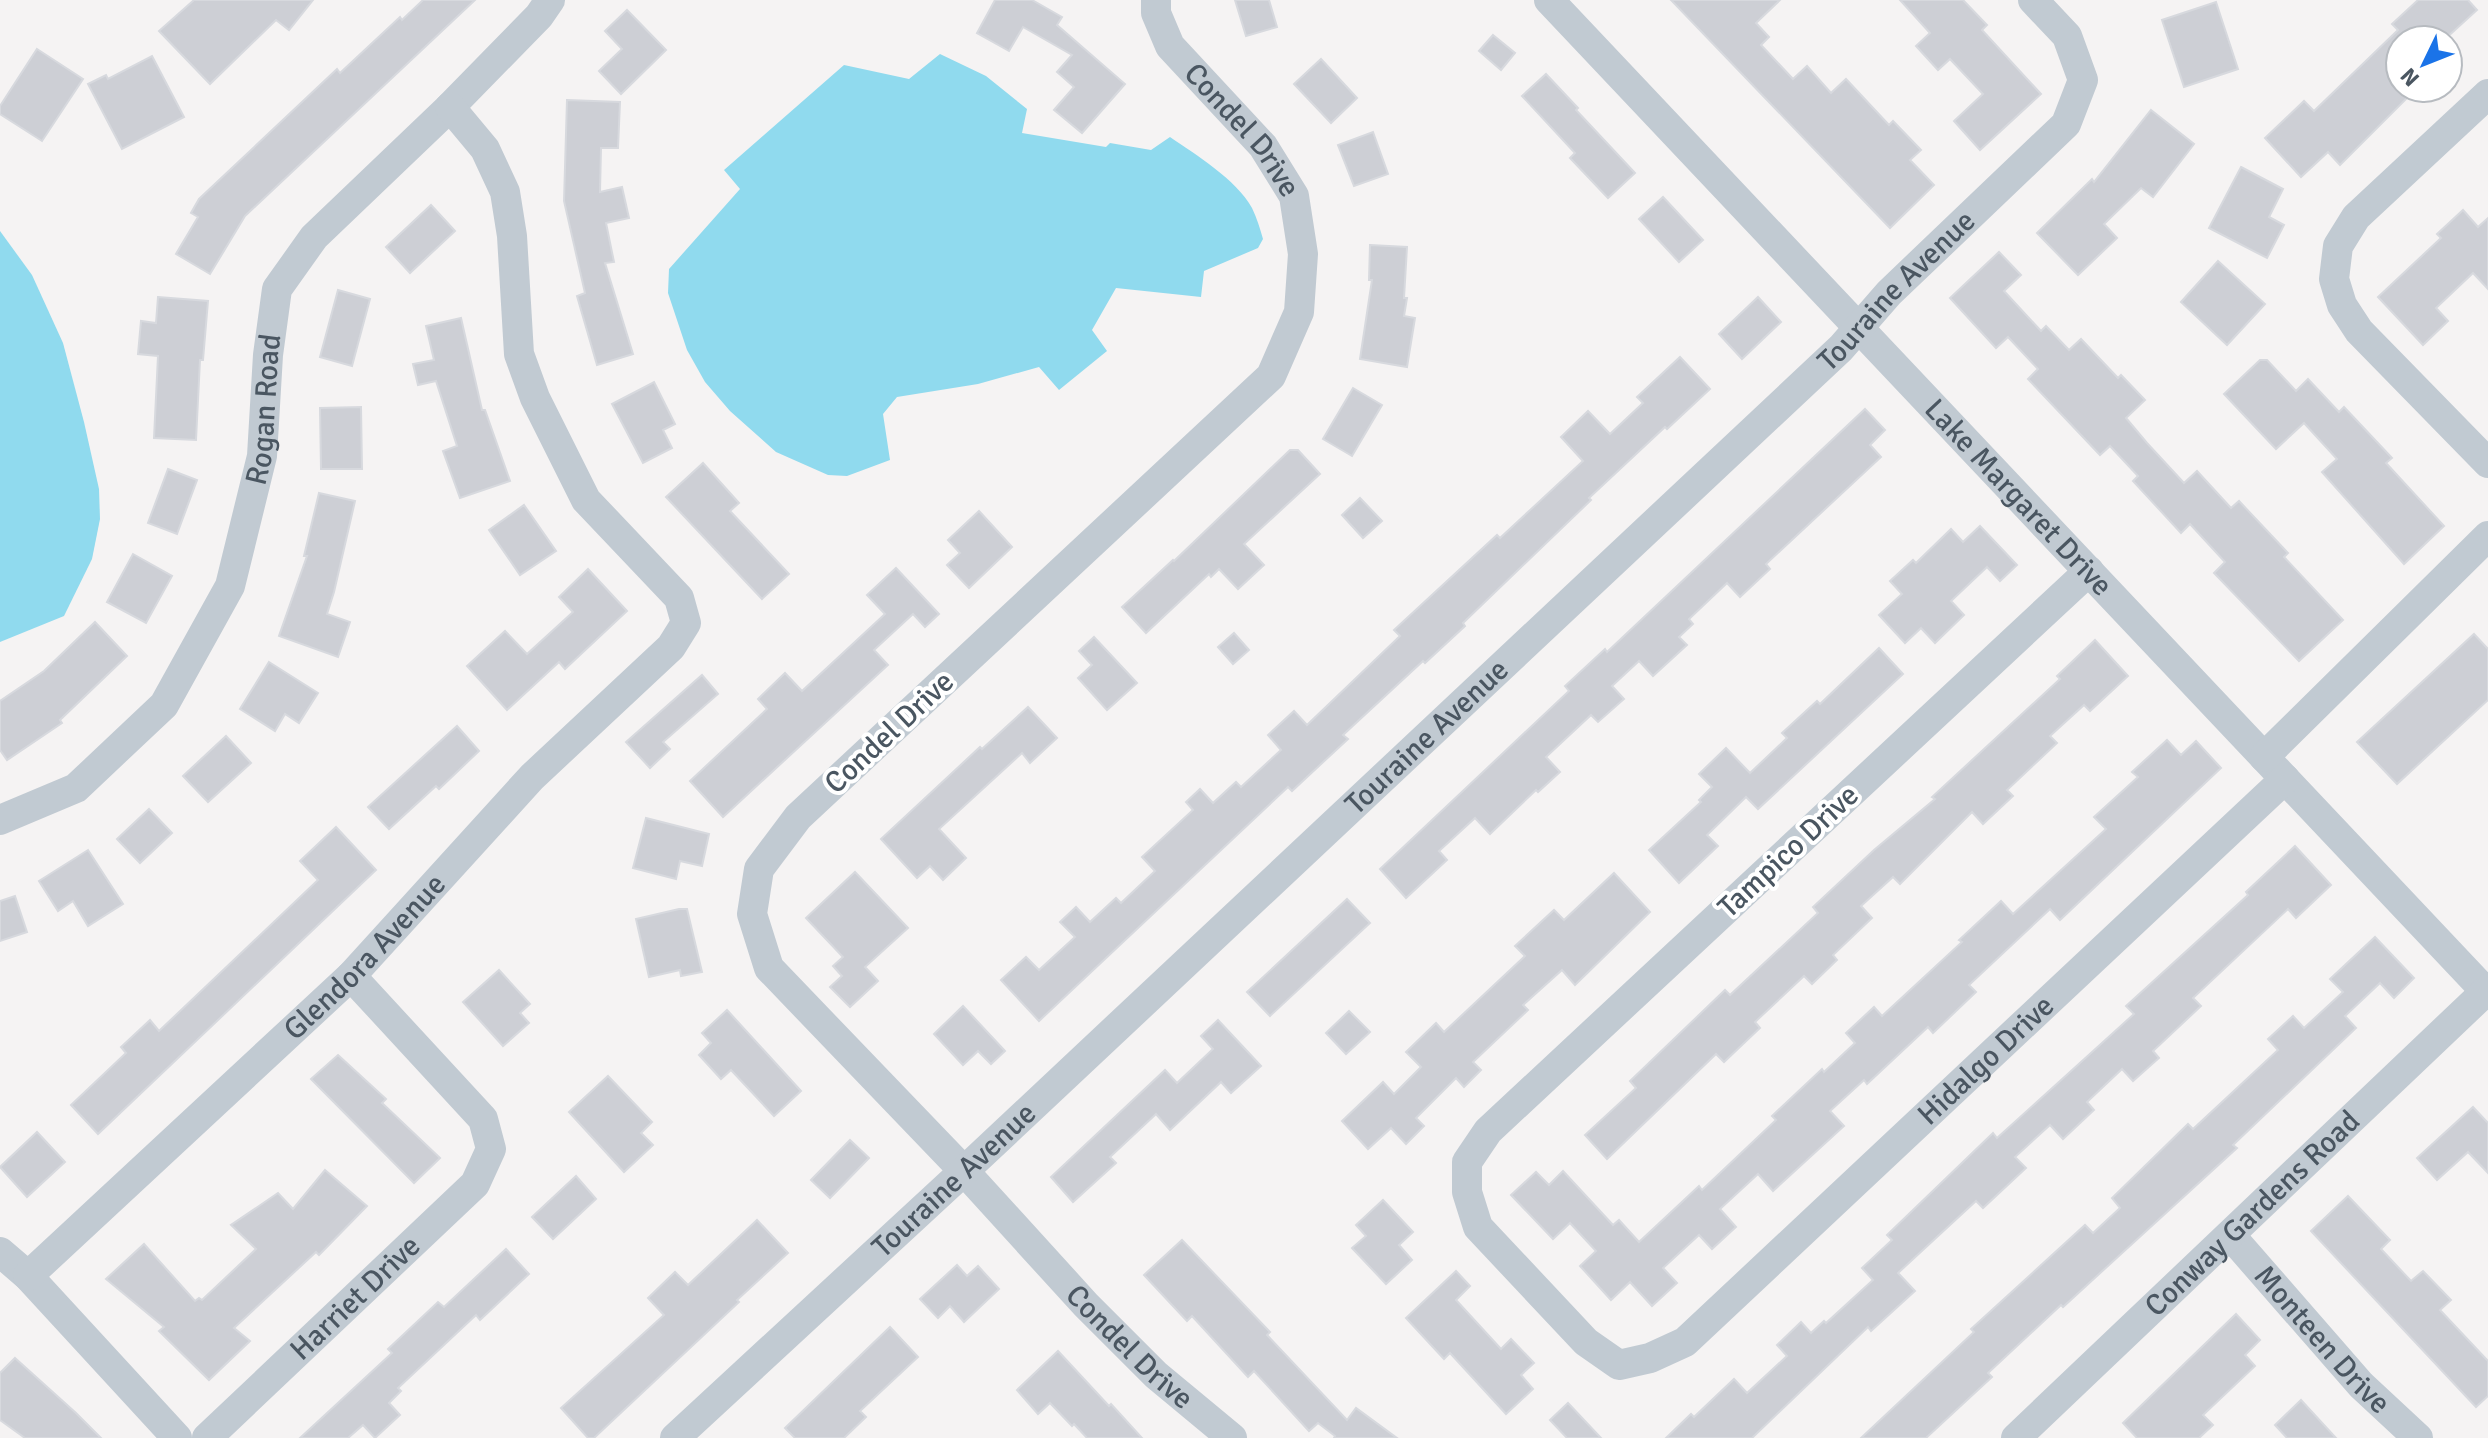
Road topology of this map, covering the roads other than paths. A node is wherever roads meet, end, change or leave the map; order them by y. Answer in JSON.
{"nodes":[{"id":1,"x":550,"y":0,"type":"edge"},
{"id":2,"x":1156,"y":0,"type":"edge"},
{"id":3,"x":1549,"y":0,"type":"edge"},
{"id":4,"x":2033,"y":0,"type":"edge"},
{"id":5,"x":2488,"y":94,"type":"edge"},
{"id":6,"x":450,"y":107,"type":"junction"},
{"id":7,"x":1859,"y":326,"type":"junction"},
{"id":8,"x":2488,"y":463,"type":"edge"},
{"id":9,"x":2488,"y":536,"type":"edge"},
{"id":10,"x":2089,"y":571,"type":"junction"},
{"id":11,"x":2264,"y":757,"type":"junction"},
{"id":12,"x":2285,"y":779,"type":"junction"},
{"id":13,"x":0,"y":820,"type":"edge"},
{"id":14,"x":351,"y":976,"type":"junction"},
{"id":15,"x":2487,"y":991,"type":"edge"},
{"id":16,"x":964,"y":1171,"type":"junction"},
{"id":17,"x":2231,"y":1236,"type":"junction"},
{"id":18,"x":0,"y":1252,"type":"edge"},
{"id":19,"x":28,"y":1276,"type":"junction"},
{"id":20,"x":1685,"y":1342,"type":"joint"},
{"id":21,"x":2413,"y":1437,"type":"edge"},
{"id":22,"x":177,"y":1438,"type":"edge"},
{"id":23,"x":207,"y":1438,"type":"edge"},
{"id":24,"x":675,"y":1438,"type":"edge"},
{"id":25,"x":1232,"y":1438,"type":"edge"},
{"id":26,"x":2016,"y":1438,"type":"edge"}],
"edges":[{"from":1,"to":6,"type":"street","name":"Rogan Road"},
{"from":2,"to":16,"type":"street","name":"Condel Drive"},
{"from":3,"to":7,"type":"street","name":"Lake Margaret Drive"},
{"from":4,"to":7,"type":"street","name":"Touraine Avenue"},
{"from":5,"to":8,"type":"street"},
{"from":6,"to":13,"type":"street","name":"Rogan Road"},
{"from":6,"to":14,"type":"street","name":"Glendora Avenue"},
{"from":7,"to":10,"type":"street","name":"Lake Margaret Drive"},
{"from":7,"to":16,"type":"street","name":"Touraine Avenue"},
{"from":9,"to":11,"type":"street"},
{"from":10,"to":11,"type":"street","name":"Lake Margaret Drive"},
{"from":10,"to":20,"type":"street","name":"Tampico Drive"},
{"from":11,"to":12,"type":"street","name":"Lake Margaret Drive"},
{"from":12,"to":15,"type":"street","name":"Lake Margaret Drive"},
{"from":12,"to":20,"type":"street","name":"Hidalgo Drive"},
{"from":14,"to":19,"type":"street","name":"Glendora Avenue"},
{"from":14,"to":23,"type":"street","name":"Harriet Drive"},
{"from":15,"to":17,"type":"street","name":"Conway Gardens Road"},
{"from":16,"to":24,"type":"street","name":"Touraine Avenue"},
{"from":16,"to":25,"type":"street","name":"Condel Drive"},
{"from":17,"to":21,"type":"street","name":"Monteen Drive"},
{"from":17,"to":26,"type":"street","name":"Conway Gardens Road"},
{"from":18,"to":19,"type":"street"},
{"from":19,"to":22,"type":"street"}]}
